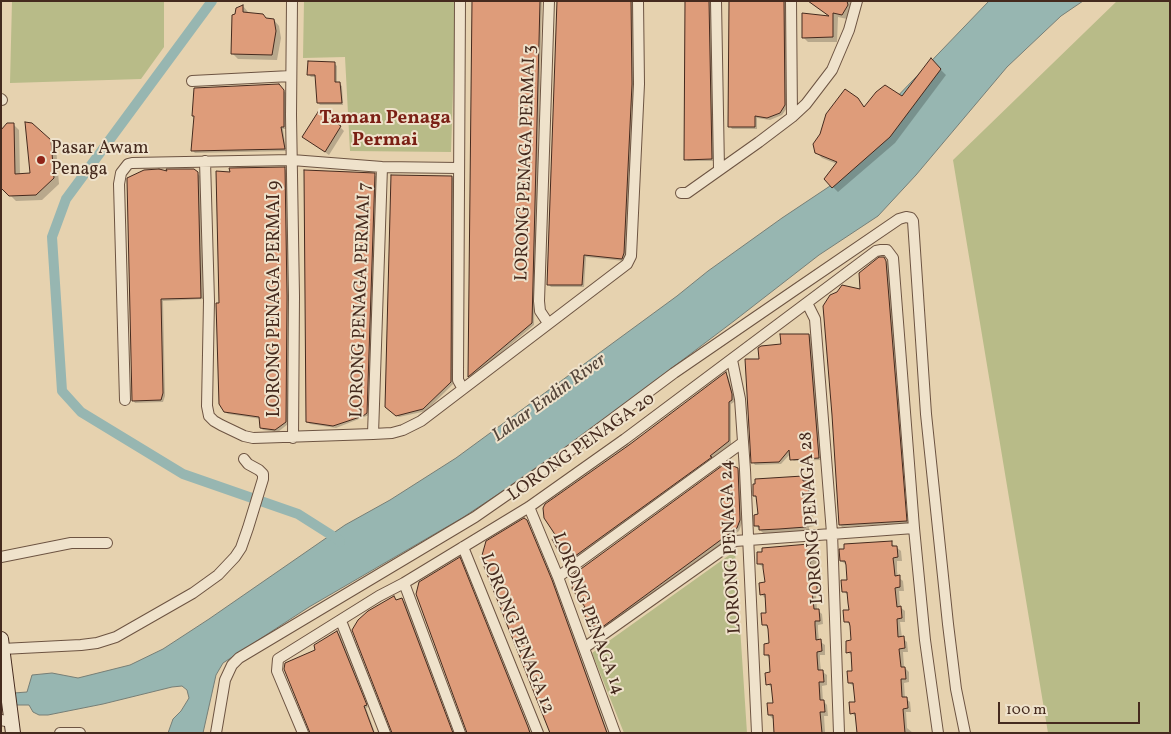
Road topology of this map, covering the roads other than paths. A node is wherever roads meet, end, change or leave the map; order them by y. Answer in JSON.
{"nodes":[{"id":1,"x":292,"y":1,"type":"edge"},
{"id":2,"x":460,"y":1,"type":"edge"},
{"id":3,"x":549,"y":1,"type":"edge"},
{"id":4,"x":638,"y":1,"type":"edge"},
{"id":5,"x":716,"y":1,"type":"edge"},
{"id":6,"x":791,"y":1,"type":"edge"},
{"id":7,"x":857,"y":1,"type":"edge"},
{"id":8,"x":291,"y":76,"type":"junction"},
{"id":9,"x":192,"y":81,"type":"dead end"},
{"id":10,"x":792,"y":117,"type":"junction"},
{"id":11,"x":292,"y":160,"type":"junction"},
{"id":12,"x":205,"y":162,"type":"junction"},
{"id":13,"x":382,"y":167,"type":"junction"},
{"id":14,"x":458,"y":168,"type":"junction"},
{"id":15,"x":719,"y":169,"type":"junction"},
{"id":16,"x":681,"y":193,"type":"dead end"},
{"id":17,"x":807,"y":303,"type":"junction"},
{"id":18,"x":548,"y":323,"type":"junction"},
{"id":19,"x":732,"y":360,"type":"junction"},
{"id":20,"x":463,"y":389,"type":"junction"},
{"id":21,"x":125,"y":400,"type":"dead end"},
{"id":22,"x":373,"y":434,"type":"junction"},
{"id":23,"x":293,"y":438,"type":"junction"},
{"id":24,"x":742,"y":443,"type":"junction"},
{"id":25,"x":244,"y":459,"type":"dead end"},
{"id":26,"x":529,"y":506,"type":"junction"},
{"id":27,"x":914,"y":528,"type":"junction"},
{"id":28,"x":832,"y":533,"type":"junction"},
{"id":29,"x":749,"y":540,"type":"junction"},
{"id":30,"x":107,"y":542,"type":"dead end"},
{"id":31,"x":463,"y":547,"type":"junction"},
{"id":32,"x":1,"y":557,"type":"edge"},
{"id":33,"x":558,"y":578,"type":"junction"},
{"id":34,"x":370,"y":580,"type":"junction"},
{"id":35,"x":404,"y":583,"type":"junction"},
{"id":36,"x":379,"y":596,"type":"junction"},
{"id":37,"x":341,"y":621,"type":"junction"},
{"id":38,"x":2,"y":644,"type":"edge"},
{"id":39,"x":584,"y":648,"type":"junction"},
{"id":40,"x":4,"y":672,"type":"edge"},
{"id":41,"x":9,"y":721,"type":"edge"},
{"id":42,"x":60,"y":733,"type":"edge"},
{"id":43,"x":80,"y":733,"type":"edge"},
{"id":44,"x":216,"y":733,"type":"edge"},
{"id":45,"x":304,"y":733,"type":"edge"},
{"id":46,"x":385,"y":733,"type":"edge"},
{"id":47,"x":460,"y":733,"type":"edge"},
{"id":48,"x":538,"y":733,"type":"edge"},
{"id":49,"x":614,"y":733,"type":"edge"},
{"id":50,"x":756,"y":733,"type":"edge"},
{"id":51,"x":839,"y":733,"type":"edge"},
{"id":52,"x":938,"y":733,"type":"edge"},
{"id":53,"x":964,"y":733,"type":"edge"}],
"edges":[{"from":1,"to":8,"type":"street","name":"LORONG PENAGA PERMAI 9"},
{"from":2,"to":14,"type":"street"},
{"from":3,"to":18,"type":"street","name":"LORONG PENAGA PERMAI 3"},
{"from":4,"to":18,"type":"street"},
{"from":5,"to":15,"type":"street"},
{"from":6,"to":10,"type":"street"},
{"from":7,"to":10,"type":"street"},
{"from":8,"to":9,"type":"street"},
{"from":8,"to":11,"type":"street","name":"LORONG PENAGA PERMAI 9"},
{"from":10,"to":15,"type":"street"},
{"from":11,"to":12,"type":"street"},
{"from":11,"to":13,"type":"street"},
{"from":11,"to":23,"type":"street","name":"LORONG PENAGA PERMAI 9"},
{"from":12,"to":21,"type":"street"},
{"from":12,"to":23,"type":"street"},
{"from":13,"to":14,"type":"street"},
{"from":13,"to":22,"type":"street","name":"LORONG PENAGA PERMAI 7"},
{"from":14,"to":20,"type":"street"},
{"from":15,"to":16,"type":"street"},
{"from":17,"to":19,"type":"street","name":"LORONG PENAGA 20"},
{"from":17,"to":27,"type":"street","name":"LORONG PENAGA 20"},
{"from":17,"to":28,"type":"street","name":"LORONG PENAGA 28"},
{"from":18,"to":20,"type":"street"},
{"from":19,"to":24,"type":"street","name":"LORONG PENAGA 24"},
{"from":19,"to":26,"type":"street","name":"LORONG PENAGA 20"},
{"from":20,"to":22,"type":"street"},
{"from":22,"to":23,"type":"street"},
{"from":24,"to":29,"type":"street","name":"LORONG PENAGA 24"},
{"from":24,"to":33,"type":"street"},
{"from":25,"to":38,"type":"street"},
{"from":26,"to":31,"type":"street","name":"LORONG PENAGA 20"},
{"from":26,"to":33,"type":"street","name":"LORONG PENAGA 14"},
{"from":27,"to":28,"type":"street"},
{"from":27,"to":52,"type":"street"},
{"from":28,"to":29,"type":"street"},
{"from":28,"to":51,"type":"street","name":"LORONG PENAGA 28"},
{"from":29,"to":39,"type":"street"},
{"from":29,"to":50,"type":"street","name":"LORONG PENAGA 24"},
{"from":30,"to":32,"type":"street"},
{"from":31,"to":35,"type":"street","name":"LORONG PENAGA 20"},
{"from":31,"to":48,"type":"street","name":"LORONG PENAGA 12"},
{"from":33,"to":39,"type":"street","name":"LORONG PENAGA 14"},
{"from":34,"to":36,"type":"street"},
{"from":34,"to":44,"type":"street"},
{"from":34,"to":53,"type":"street"},
{"from":35,"to":36,"type":"street","name":"LORONG PENAGA 20"},
{"from":35,"to":47,"type":"street"},
{"from":36,"to":37,"type":"street","name":"LORONG PENAGA 20"},
{"from":37,"to":45,"type":"street","name":"LORONG PENAGA 20"},
{"from":37,"to":46,"type":"street"},
{"from":38,"to":40,"type":"street"},
{"from":39,"to":49,"type":"street","name":"LORONG PENAGA 14"},
{"from":40,"to":41,"type":"street"},
{"from":42,"to":43,"type":"street"}]}
